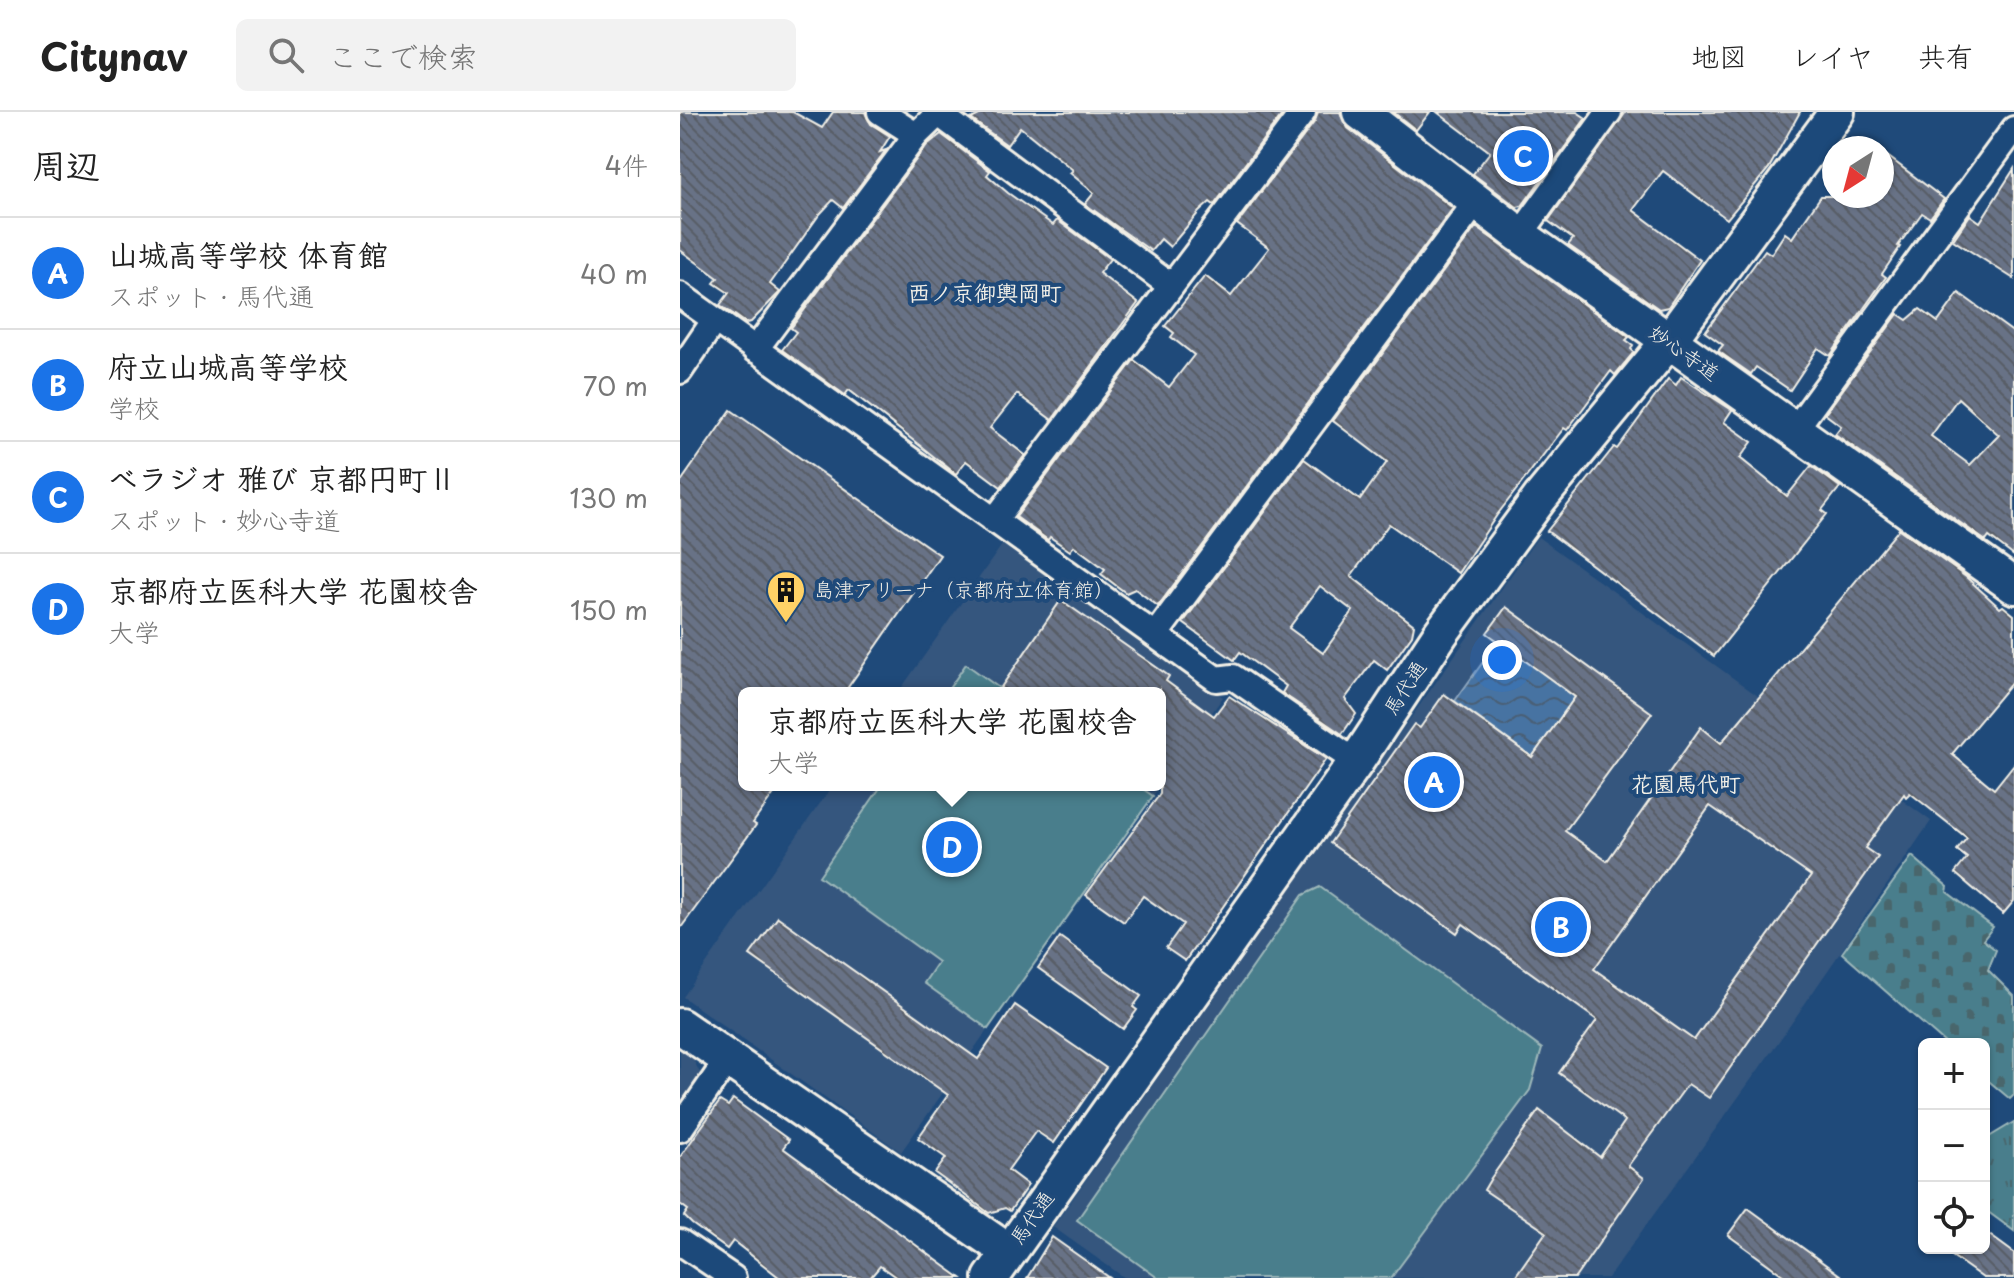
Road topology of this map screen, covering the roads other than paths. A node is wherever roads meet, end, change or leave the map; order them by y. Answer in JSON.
{"nodes":[{"id":1,"x":880,"y":112,"type":"edge"},
{"id":2,"x":1303,"y":112,"type":"edge"},
{"id":3,"x":1360,"y":112,"type":"edge"},
{"id":4,"x":1609,"y":112,"type":"edge"},
{"id":5,"x":1837,"y":112,"type":"edge"},
{"id":6,"x":939,"y":113,"type":"edge"},
{"id":7,"x":2014,"y":129,"type":"edge"},
{"id":8,"x":916,"y":135,"type":"junction"},
{"id":9,"x":1476,"y":202,"type":"junction"},
{"id":10,"x":1520,"y":235,"type":"junction"},
{"id":11,"x":1171,"y":286,"type":"junction"},
{"id":12,"x":680,"y":295,"type":"edge"},
{"id":13,"x":714,"y":321,"type":"junction"},
{"id":14,"x":1668,"y":342,"type":"junction"},
{"id":15,"x":755,"y":350,"type":"junction"},
{"id":16,"x":680,"y":371,"type":"edge"},
{"id":17,"x":1794,"y":431,"type":"junction"},
{"id":18,"x":994,"y":521,"type":"junction"},
{"id":19,"x":2014,"y":586,"type":"edge"},
{"id":20,"x":1156,"y":634,"type":"junction"},
{"id":21,"x":1356,"y":762,"type":"junction"},
{"id":22,"x":680,"y":1026,"type":"edge"},
{"id":23,"x":728,"y":1059,"type":"junction"},
{"id":24,"x":680,"y":1129,"type":"edge"},
{"id":25,"x":680,"y":1242,"type":"edge"},
{"id":26,"x":997,"y":1271,"type":"edge"},
{"id":27,"x":733,"y":1278,"type":"edge"}],
"edges":[{"from":1,"to":8,"type":"street"},
{"from":2,"to":11,"type":"street"},
{"from":3,"to":9,"type":"street","name":"妙心寺道"},
{"from":4,"to":10,"type":"street"},
{"from":5,"to":14,"type":"street","name":"馬代通"},
{"from":6,"to":8,"type":"street"},
{"from":6,"to":11,"type":"street"},
{"from":7,"to":17,"type":"street"},
{"from":8,"to":15,"type":"street"},
{"from":9,"to":10,"type":"street","name":"妙心寺道"},
{"from":9,"to":20,"type":"street"},
{"from":10,"to":14,"type":"street","name":"妙心寺道"},
{"from":11,"to":18,"type":"street"},
{"from":12,"to":13,"type":"street"},
{"from":13,"to":15,"type":"street"},
{"from":13,"to":16,"type":"street"},
{"from":14,"to":17,"type":"street","name":"妙心寺道"},
{"from":14,"to":21,"type":"street","name":"馬代通"},
{"from":15,"to":18,"type":"street"},
{"from":17,"to":19,"type":"street","name":"妙心寺道"},
{"from":18,"to":20,"type":"street"},
{"from":20,"to":21,"type":"street"},
{"from":21,"to":26,"type":"street","name":"馬代通"},
{"from":22,"to":23,"type":"street"},
{"from":23,"to":24,"type":"street"},
{"from":23,"to":26,"type":"street"},
{"from":25,"to":27,"type":"street"}]}
